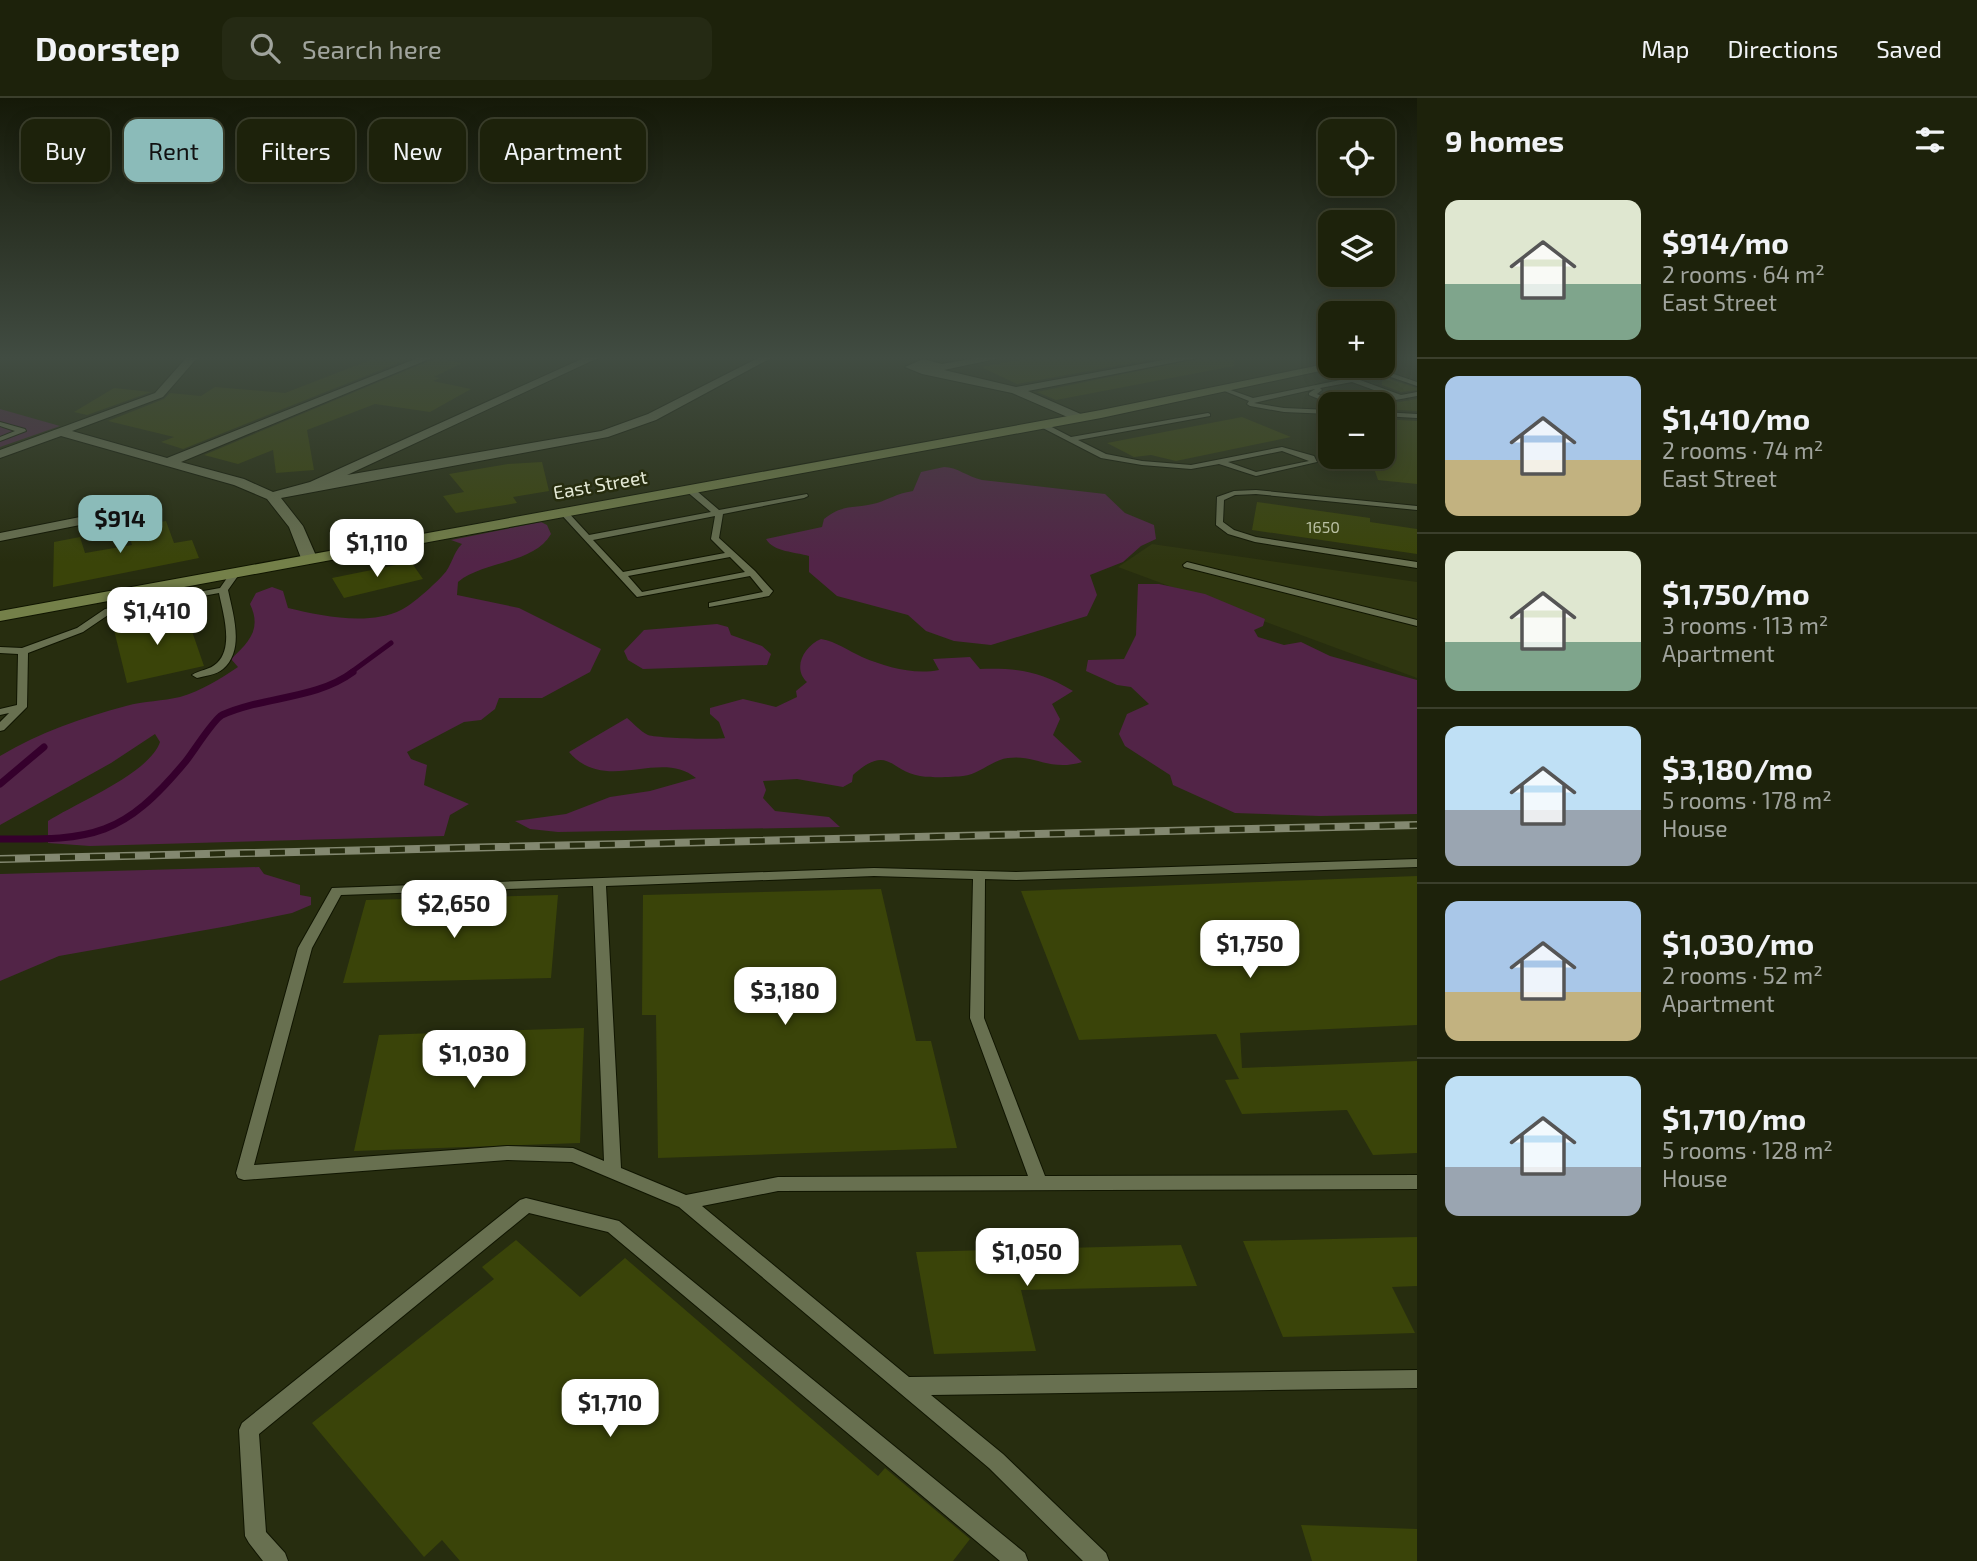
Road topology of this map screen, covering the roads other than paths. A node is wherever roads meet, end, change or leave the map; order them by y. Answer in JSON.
{"nodes":[{"id":1,"x":5,"y":425,"type":"edge"},
{"id":2,"x":79,"y":425,"type":"edge"},
{"id":3,"x":259,"y":425,"type":"edge"},
{"id":4,"x":446,"y":425,"type":"edge"},
{"id":5,"x":629,"y":425,"type":"edge"},
{"id":6,"x":1039,"y":425,"type":"edge"},
{"id":7,"x":1041,"y":425,"type":"edge"},
{"id":8,"x":1150,"y":425,"type":"edge"},
{"id":9,"x":61,"y":432,"type":"junction"},
{"id":10,"x":0,"y":439,"type":"edge"},
{"id":11,"x":1072,"y":439,"type":"junction"},
{"id":12,"x":0,"y":454,"type":"edge"},
{"id":13,"x":168,"y":462,"type":"junction"},
{"id":14,"x":1221,"y":463,"type":"junction"},
{"id":15,"x":315,"y":485,"type":"junction"},
{"id":16,"x":688,"y":488,"type":"junction"},
{"id":17,"x":272,"y":496,"type":"junction"},
{"id":18,"x":804,"y":496,"type":"dead end"},
{"id":19,"x":1417,"y":508,"type":"edge"},
{"id":20,"x":562,"y":511,"type":"junction"},
{"id":21,"x":719,"y":514,"type":"junction"},
{"id":22,"x":85,"y":520,"type":"dead end"},
{"id":23,"x":0,"y":537,"type":"edge"},
{"id":24,"x":589,"y":538,"type":"junction"},
{"id":25,"x":732,"y":554,"type":"junction"},
{"id":26,"x":309,"y":558,"type":"junction"},
{"id":27,"x":1187,"y":565,"type":"dead end"},
{"id":28,"x":1417,"y":565,"type":"edge"},
{"id":29,"x":235,"y":573,"type":"junction"},
{"id":30,"x":752,"y":573,"type":"junction"},
{"id":31,"x":621,"y":575,"type":"junction"},
{"id":32,"x":223,"y":590,"type":"junction"},
{"id":33,"x":712,"y":606,"type":"dead end"},
{"id":34,"x":0,"y":616,"type":"edge"},
{"id":35,"x":1417,"y":623,"type":"edge"},
{"id":36,"x":0,"y":650,"type":"edge"},
{"id":37,"x":23,"y":651,"type":"junction"},
{"id":38,"x":197,"y":675,"type":"dead end"},
{"id":39,"x":22,"y":707,"type":"junction"},
{"id":40,"x":0,"y":712,"type":"edge"},
{"id":41,"x":0,"y":728,"type":"edge"},
{"id":42,"x":1417,"y":863,"type":"edge"},
{"id":43,"x":979,"y":875,"type":"junction"},
{"id":44,"x":599,"y":882,"type":"junction"},
{"id":45,"x":613,"y":1172,"type":"junction"},
{"id":46,"x":1417,"y":1182,"type":"edge"},
{"id":47,"x":1039,"y":1183,"type":"junction"},
{"id":48,"x":685,"y":1202,"type":"junction"},
{"id":49,"x":1417,"y":1379,"type":"edge"},
{"id":50,"x":905,"y":1385,"type":"junction"},
{"id":51,"x":277,"y":1561,"type":"edge"},
{"id":52,"x":1017,"y":1561,"type":"edge"},
{"id":53,"x":1098,"y":1561,"type":"edge"}],
"edges":[{"from":1,"to":10,"type":"lane"},
{"from":2,"to":9,"type":"street"},
{"from":3,"to":13,"type":"street"},
{"from":4,"to":15,"type":"street"},
{"from":5,"to":15,"type":"street"},
{"from":6,"to":16,"type":"main road","name":"East Street"},
{"from":7,"to":11,"type":"lane"},
{"from":8,"to":11,"type":"lane"},
{"from":9,"to":12,"type":"street"},
{"from":9,"to":13,"type":"street"},
{"from":11,"to":14,"type":"lane"},
{"from":13,"to":17,"type":"street"},
{"from":14,"to":14,"type":"lane"},
{"from":15,"to":17,"type":"street"},
{"from":16,"to":20,"type":"main road","name":"East Street"},
{"from":16,"to":21,"type":"lane"},
{"from":17,"to":26,"type":"street"},
{"from":18,"to":21,"type":"lane"},
{"from":19,"to":28,"type":"lane"},
{"from":20,"to":24,"type":"lane"},
{"from":20,"to":26,"type":"main road","name":"East Street"},
{"from":21,"to":24,"type":"lane"},
{"from":21,"to":25,"type":"lane"},
{"from":22,"to":23,"type":"street"},
{"from":24,"to":31,"type":"lane"},
{"from":25,"to":30,"type":"lane"},
{"from":25,"to":31,"type":"lane"},
{"from":26,"to":29,"type":"main road","name":"East Street"},
{"from":27,"to":35,"type":"lane"},
{"from":29,"to":32,"type":"lane"},
{"from":29,"to":34,"type":"main road","name":"East Street"},
{"from":30,"to":31,"type":"lane"},
{"from":30,"to":33,"type":"lane"},
{"from":32,"to":37,"type":"lane"},
{"from":32,"to":38,"type":"lane"},
{"from":36,"to":37,"type":"lane"},
{"from":37,"to":39,"type":"lane"},
{"from":39,"to":40,"type":"lane"},
{"from":39,"to":41,"type":"lane"},
{"from":42,"to":43,"type":"lane"},
{"from":43,"to":44,"type":"lane"},
{"from":43,"to":47,"type":"lane"},
{"from":44,"to":45,"type":"lane"},
{"from":44,"to":45,"type":"lane"},
{"from":45,"to":48,"type":"lane"},
{"from":46,"to":47,"type":"lane"},
{"from":47,"to":48,"type":"lane"},
{"from":48,"to":50,"type":"lane"},
{"from":49,"to":50,"type":"lane"},
{"from":50,"to":53,"type":"lane"},
{"from":51,"to":52,"type":"lane"}]}
